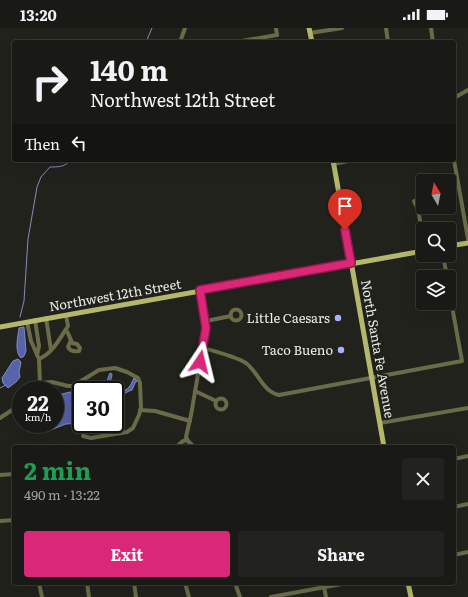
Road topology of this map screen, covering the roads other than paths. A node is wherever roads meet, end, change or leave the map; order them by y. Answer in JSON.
{"nodes":[{"id":1,"x":185,"y":28,"type":"edge"},
{"id":2,"x":276,"y":28,"type":"edge"},
{"id":3,"x":342,"y":28,"type":"edge"},
{"id":4,"x":386,"y":28,"type":"edge"},
{"id":5,"x":431,"y":28,"type":"edge"},
{"id":6,"x":310,"y":31,"type":"edge"},
{"id":7,"x":181,"y":40,"type":"edge"},
{"id":8,"x":248,"y":40,"type":"edge"},
{"id":9,"x":388,"y":40,"type":"edge"},
{"id":10,"x":433,"y":40,"type":"edge"},
{"id":11,"x":468,"y":90,"type":"edge"},
{"id":12,"x":456,"y":97,"type":"edge"},
{"id":13,"x":333,"y":162,"type":"edge"},
{"id":14,"x":454,"y":162,"type":"edge"},
{"id":15,"x":414,"y":201,"type":"dead end"},
{"id":16,"x":420,"y":222,"type":"edge"},
{"id":17,"x":468,"y":239,"type":"edge"},
{"id":18,"x":468,"y":243,"type":"edge"},
{"id":19,"x":456,"y":245,"type":"edge"},
{"id":20,"x":416,"y":252,"type":"edge"},
{"id":21,"x":351,"y":263,"type":"junction"},
{"id":22,"x":200,"y":290,"type":"junction"},
{"id":23,"x":453,"y":310,"type":"edge"},
{"id":24,"x":66,"y":315,"type":"junction"},
{"id":25,"x":230,"y":316,"type":"dead end"},
{"id":26,"x":46,"y":318,"type":"junction"},
{"id":27,"x":36,"y":320,"type":"junction"},
{"id":28,"x":206,"y":321,"type":"junction"},
{"id":29,"x":27,"y":322,"type":"junction"},
{"id":30,"x":0,"y":327,"type":"edge"},
{"id":31,"x":66,"y":330,"type":"junction"},
{"id":32,"x":71,"y":340,"type":"dead end"},
{"id":33,"x":203,"y":348,"type":"junction"},
{"id":34,"x":51,"y":350,"type":"junction"},
{"id":35,"x":38,"y":357,"type":"junction"},
{"id":36,"x":372,"y":378,"type":"junction"},
{"id":37,"x":40,"y":381,"type":"edge"},
{"id":38,"x":64,"y":385,"type":"edge"},
{"id":39,"x":196,"y":391,"type":"junction"},
{"id":40,"x":216,"y":401,"type":"dead end"},
{"id":41,"x":468,"y":408,"type":"edge"},
{"id":42,"x":12,"y":410,"type":"edge"},
{"id":43,"x":140,"y":410,"type":"junction"},
{"id":44,"x":0,"y":418,"type":"edge"},
{"id":45,"x":190,"y":421,"type":"junction"},
{"id":46,"x":380,"y":423,"type":"junction"},
{"id":47,"x":83,"y":436,"type":"dead end"},
{"id":48,"x":187,"y":440,"type":"junction"},
{"id":49,"x":178,"y":445,"type":"edge"},
{"id":50,"x":192,"y":445,"type":"edge"},
{"id":51,"x":384,"y":445,"type":"edge"},
{"id":52,"x":468,"y":456,"type":"edge"},
{"id":53,"x":456,"y":459,"type":"edge"},
{"id":54,"x":12,"y":474,"type":"edge"},
{"id":55,"x":0,"y":475,"type":"edge"},
{"id":56,"x":468,"y":504,"type":"edge"},
{"id":57,"x":456,"y":506,"type":"edge"},
{"id":58,"x":12,"y":520,"type":"edge"},
{"id":59,"x":0,"y":521,"type":"edge"},
{"id":60,"x":468,"y":552,"type":"edge"},
{"id":61,"x":456,"y":555,"type":"edge"},
{"id":62,"x":39,"y":585,"type":"edge"},
{"id":63,"x":87,"y":585,"type":"edge"},
{"id":64,"x":134,"y":585,"type":"edge"},
{"id":65,"x":185,"y":585,"type":"edge"},
{"id":66,"x":236,"y":585,"type":"edge"},
{"id":67,"x":336,"y":585,"type":"edge"},
{"id":68,"x":408,"y":585,"type":"edge"},
{"id":69,"x":324,"y":587,"type":"junction"},
{"id":70,"x":42,"y":597,"type":"edge"},
{"id":71,"x":89,"y":597,"type":"edge"},
{"id":72,"x":136,"y":597,"type":"edge"},
{"id":73,"x":189,"y":597,"type":"edge"},
{"id":74,"x":240,"y":597,"type":"edge"},
{"id":75,"x":271,"y":597,"type":"edge"},
{"id":76,"x":326,"y":597,"type":"edge"},
{"id":77,"x":411,"y":597,"type":"edge"}],
"edges":[{"from":1,"to":7,"type":"street"},
{"from":2,"to":8,"type":"street"},
{"from":3,"to":6,"type":"street"},
{"from":4,"to":9,"type":"street"},
{"from":5,"to":10,"type":"street"},
{"from":11,"to":12,"type":"street"},
{"from":13,"to":21,"type":"main road","name":"North Santa Fe Avenue"},
{"from":14,"to":17,"type":"street"},
{"from":15,"to":16,"type":"street"},
{"from":18,"to":19,"type":"main road"},
{"from":20,"to":21,"type":"main road","name":"Northwest 12th Street"},
{"from":21,"to":22,"type":"main road","name":"Northwest 12th Street"},
{"from":21,"to":36,"type":"main road","name":"North Santa Fe Avenue"},
{"from":22,"to":24,"type":"main road","name":"Northwest 12th Street"},
{"from":22,"to":28,"type":"street"},
{"from":23,"to":36,"type":"street"},
{"from":24,"to":26,"type":"main road","name":"Northwest 12th Street"},
{"from":24,"to":31,"type":"street"},
{"from":25,"to":28,"type":"street"},
{"from":26,"to":27,"type":"main road","name":"Northwest 12th Street"},
{"from":26,"to":34,"type":"street"},
{"from":27,"to":29,"type":"main road","name":"Northwest 12th Street"},
{"from":27,"to":35,"type":"street"},
{"from":28,"to":33,"type":"street"},
{"from":29,"to":30,"type":"main road","name":"Northwest 12th Street"},
{"from":29,"to":35,"type":"street"},
{"from":31,"to":32,"type":"street"},
{"from":31,"to":34,"type":"street"},
{"from":33,"to":36,"type":"street"},
{"from":33,"to":39,"type":"street"},
{"from":34,"to":35,"type":"street"},
{"from":35,"to":37,"type":"street"},
{"from":36,"to":46,"type":"main road","name":"North Santa Fe Avenue"},
{"from":38,"to":43,"type":"street"},
{"from":39,"to":40,"type":"street"},
{"from":39,"to":45,"type":"street"},
{"from":41,"to":46,"type":"street"},
{"from":42,"to":44,"type":"street"},
{"from":43,"to":45,"type":"street"},
{"from":43,"to":47,"type":"street"},
{"from":45,"to":48,"type":"street"},
{"from":46,"to":51,"type":"main road","name":"North Santa Fe Avenue"},
{"from":48,"to":49,"type":"street"},
{"from":48,"to":50,"type":"street"},
{"from":52,"to":53,"type":"street"},
{"from":54,"to":55,"type":"street"},
{"from":56,"to":57,"type":"street"},
{"from":58,"to":59,"type":"street"},
{"from":60,"to":61,"type":"street"},
{"from":62,"to":70,"type":"street"},
{"from":63,"to":71,"type":"street"},
{"from":64,"to":72,"type":"street"},
{"from":65,"to":73,"type":"street"},
{"from":66,"to":74,"type":"street"},
{"from":67,"to":69,"type":"street"},
{"from":68,"to":77,"type":"main road"},
{"from":69,"to":75,"type":"street"},
{"from":69,"to":76,"type":"street"}]}
